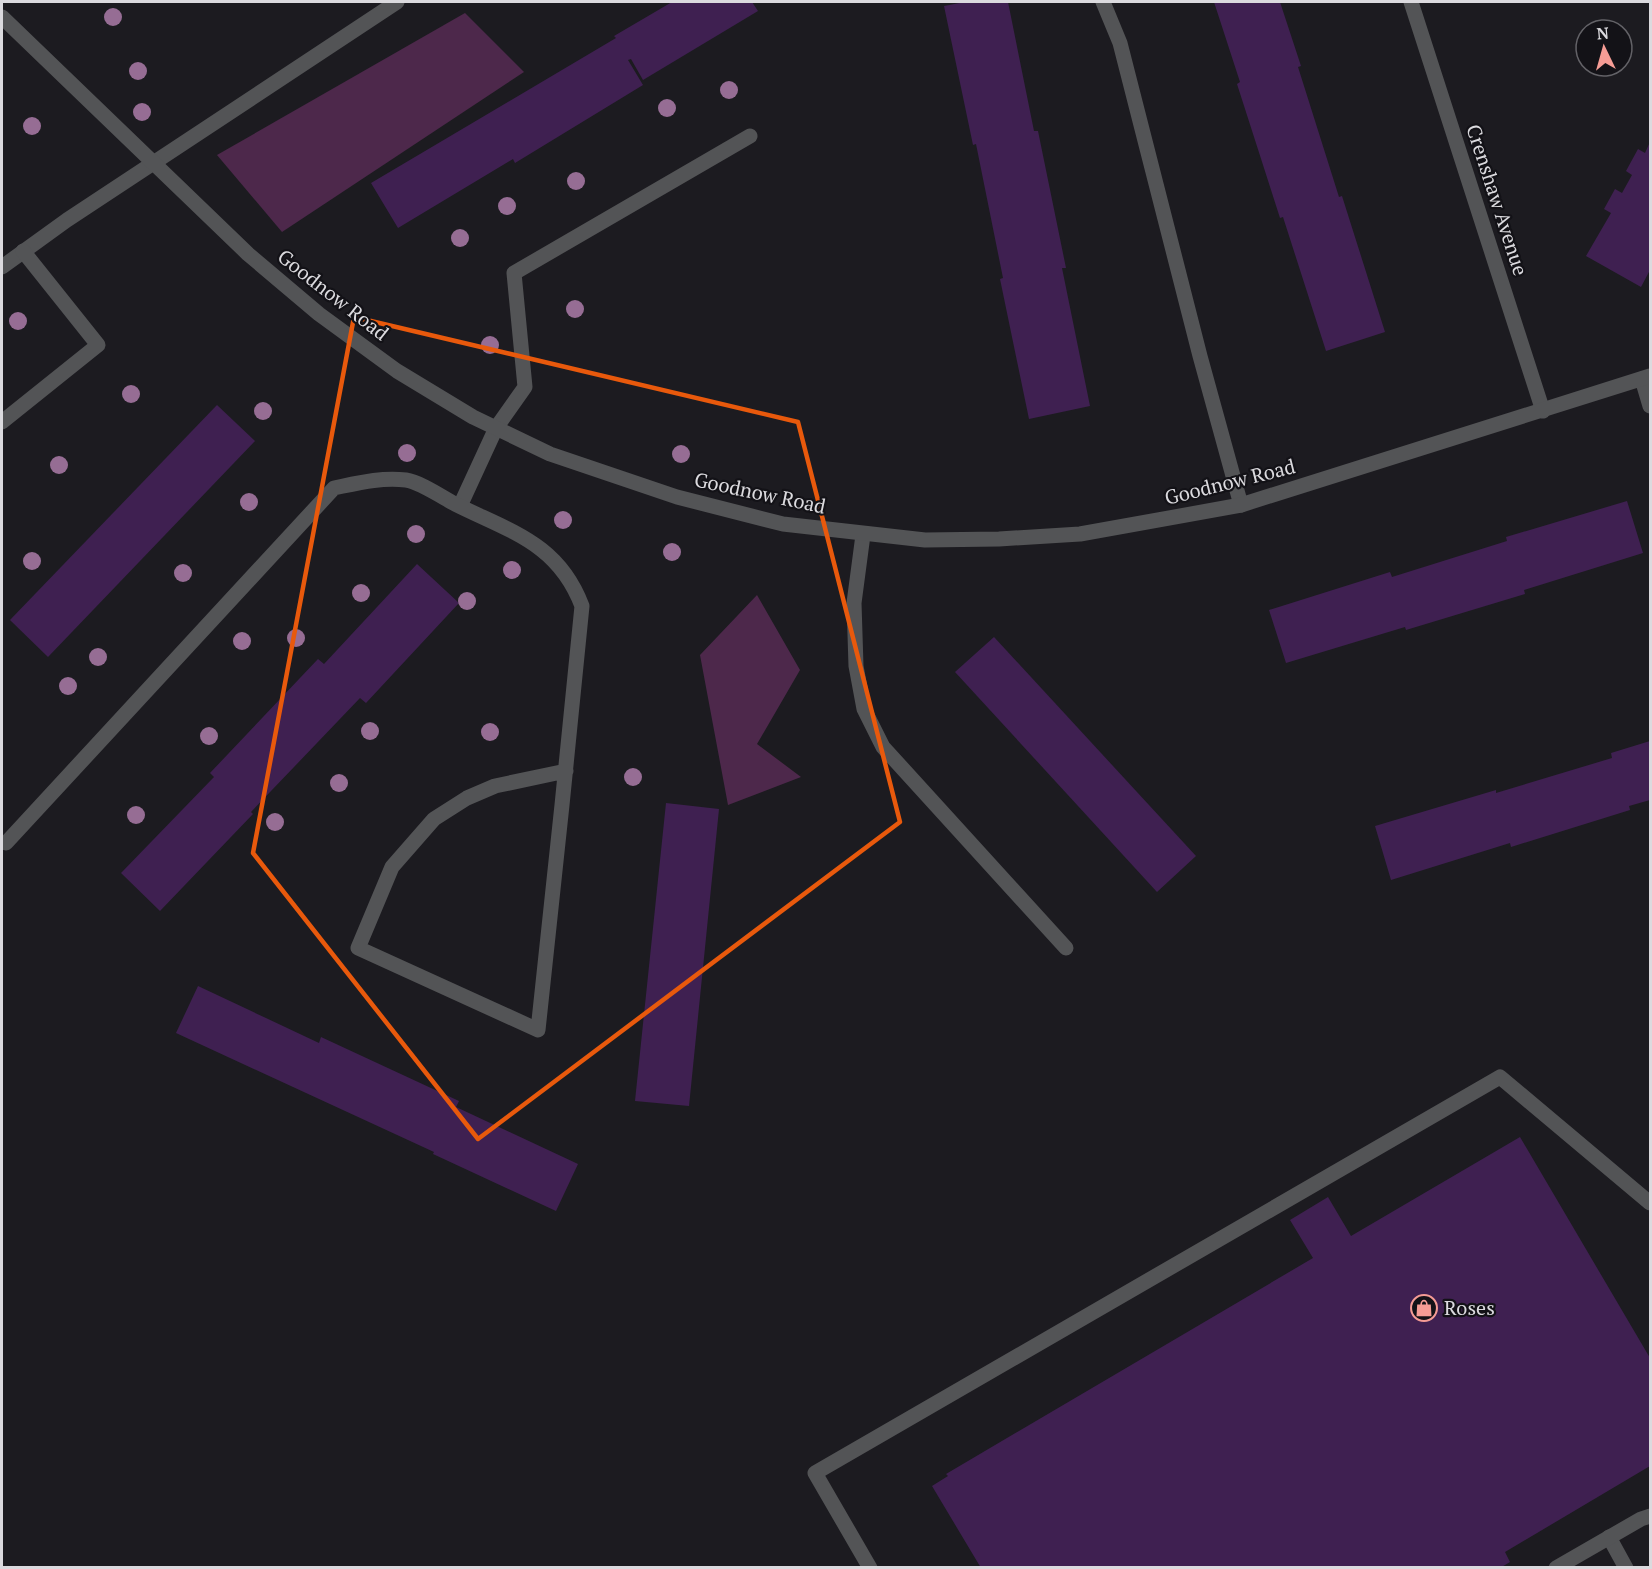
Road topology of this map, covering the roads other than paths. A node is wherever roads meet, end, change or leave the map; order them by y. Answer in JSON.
{"nodes":[{"id":1,"x":397,"y":2,"type":"edge"},
{"id":2,"x":1102,"y":2,"type":"edge"},
{"id":3,"x":1411,"y":2,"type":"edge"},
{"id":4,"x":2,"y":17,"type":"edge"},
{"id":5,"x":750,"y":136,"type":"dead end"},
{"id":6,"x":154,"y":162,"type":"junction"},
{"id":7,"x":23,"y":251,"type":"junction"},
{"id":8,"x":2,"y":267,"type":"edge"},
{"id":9,"x":1646,"y":378,"type":"edge"},
{"id":10,"x":1650,"y":406,"type":"edge"},
{"id":11,"x":1543,"y":411,"type":"junction"},
{"id":12,"x":2,"y":422,"type":"edge"},
{"id":13,"x":496,"y":428,"type":"junction"},
{"id":14,"x":1240,"y":505,"type":"junction"},
{"id":15,"x":460,"y":506,"type":"junction"},
{"id":16,"x":863,"y":535,"type":"junction"},
{"id":17,"x":566,"y":771,"type":"junction"},
{"id":18,"x":6,"y":843,"type":"dead end"},
{"id":19,"x":1066,"y":948,"type":"dead end"},
{"id":20,"x":1650,"y":1203,"type":"edge"},
{"id":21,"x":1650,"y":1516,"type":"edge"},
{"id":22,"x":1609,"y":1537,"type":"junction"},
{"id":23,"x":870,"y":1568,"type":"edge"},
{"id":24,"x":1556,"y":1568,"type":"edge"},
{"id":25,"x":1626,"y":1568,"type":"edge"}],
"edges":[{"from":1,"to":6,"type":"street"},
{"from":2,"to":14,"type":"street"},
{"from":3,"to":11,"type":"street","name":"Crenshaw Avenue"},
{"from":4,"to":6,"type":"street","name":"Goodnow Road"},
{"from":5,"to":13,"type":"street"},
{"from":6,"to":7,"type":"street"},
{"from":6,"to":13,"type":"street","name":"Goodnow Road"},
{"from":7,"to":8,"type":"street"},
{"from":7,"to":12,"type":"street"},
{"from":9,"to":10,"type":"street"},
{"from":9,"to":11,"type":"street","name":"Goodnow Road"},
{"from":11,"to":14,"type":"street","name":"Goodnow Road"},
{"from":13,"to":15,"type":"street"},
{"from":13,"to":16,"type":"street","name":"Goodnow Road"},
{"from":14,"to":16,"type":"street","name":"Goodnow Road"},
{"from":15,"to":17,"type":"street"},
{"from":15,"to":18,"type":"street"},
{"from":16,"to":19,"type":"street"},
{"from":17,"to":17,"type":"street"},
{"from":20,"to":23,"type":"street"},
{"from":21,"to":22,"type":"street"},
{"from":22,"to":24,"type":"street"},
{"from":22,"to":25,"type":"street"}]}
